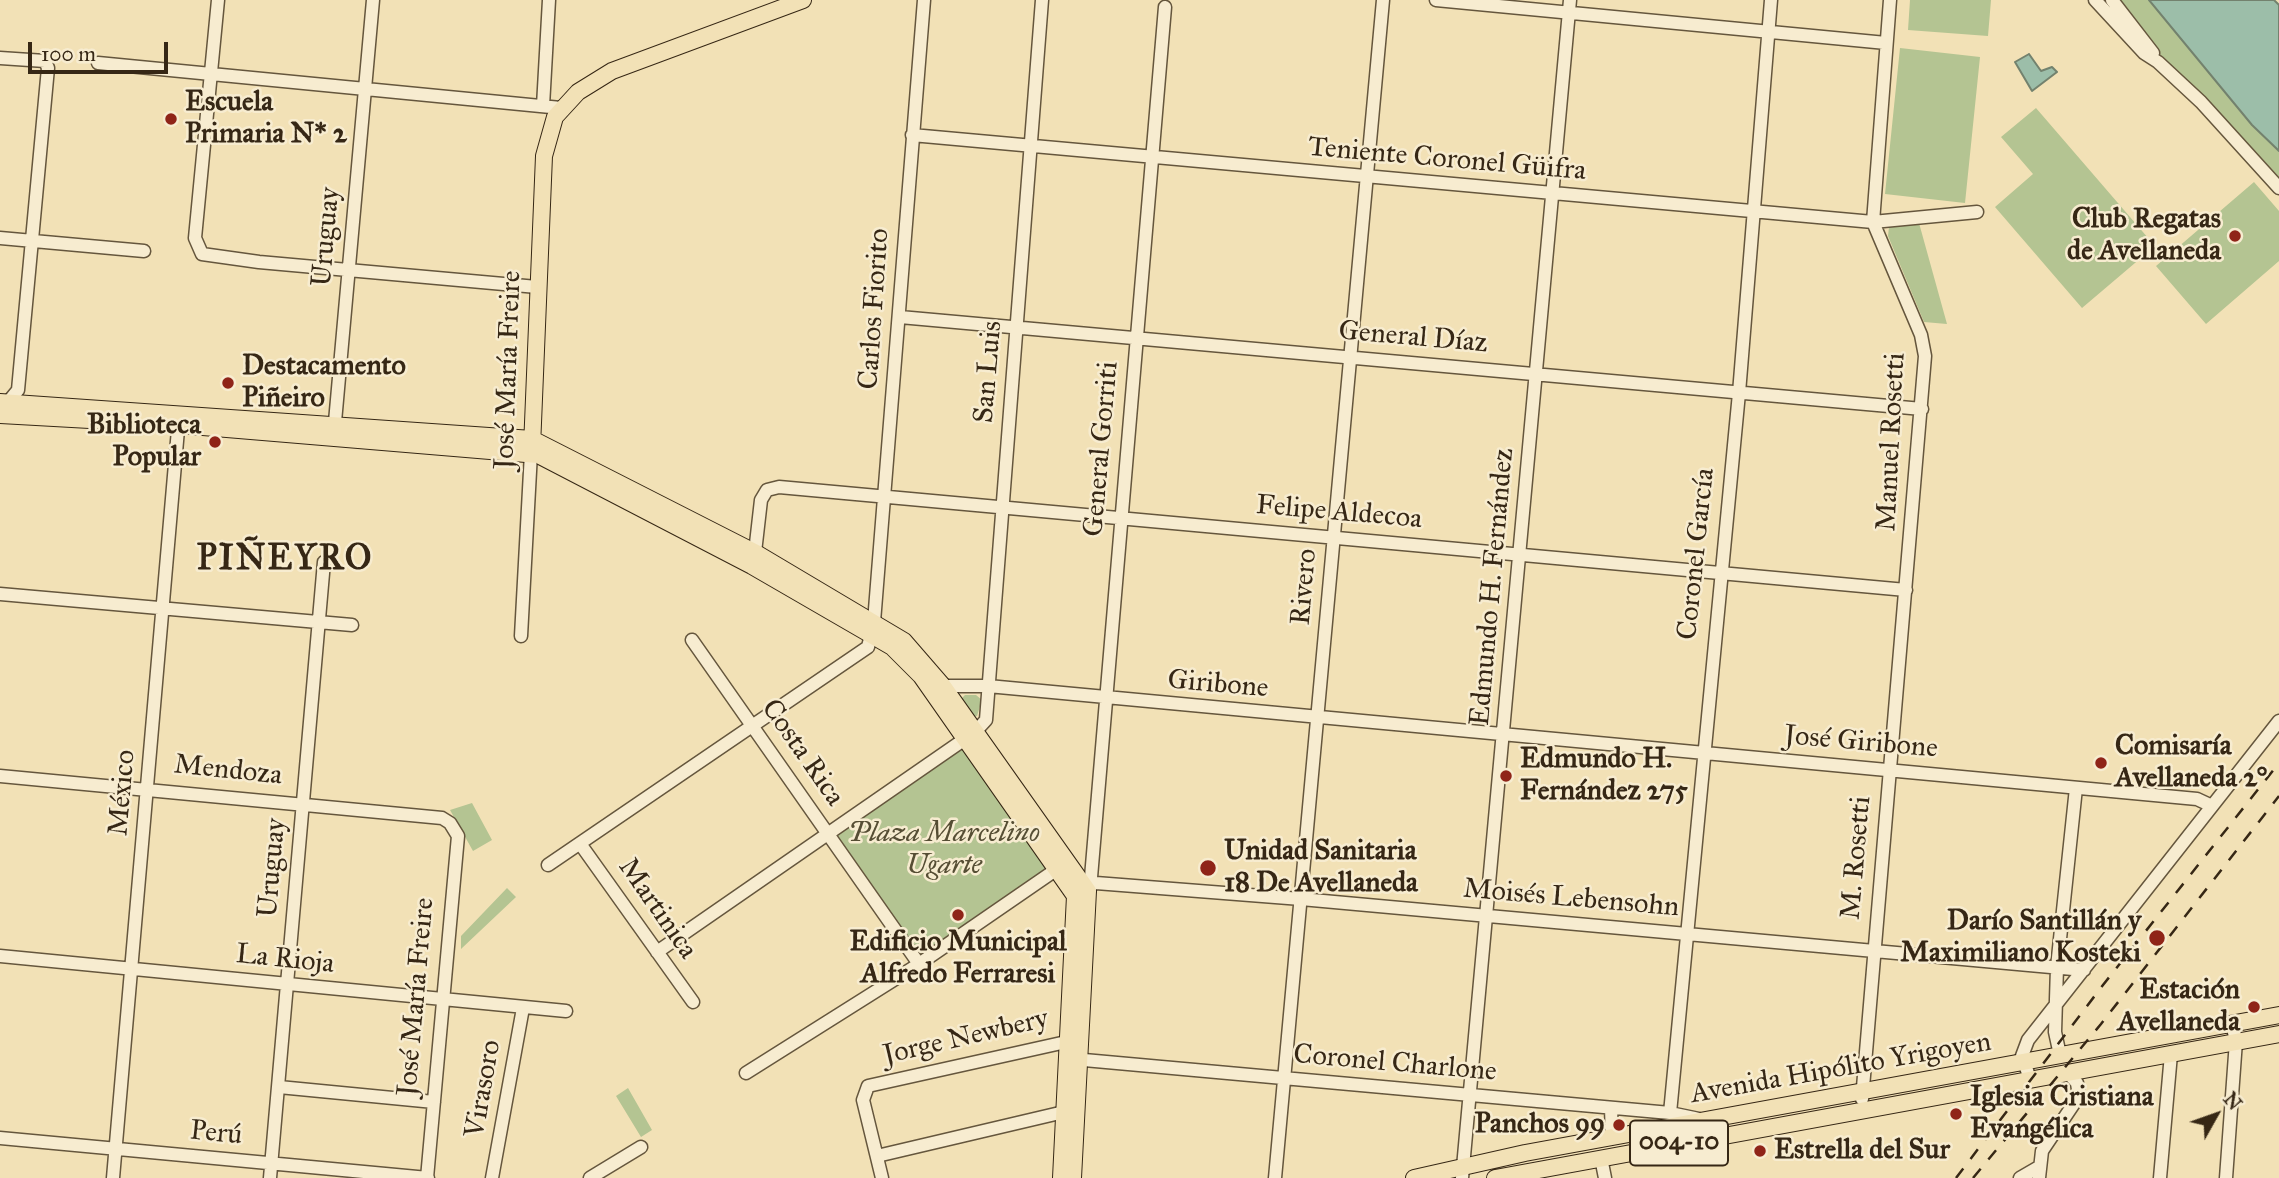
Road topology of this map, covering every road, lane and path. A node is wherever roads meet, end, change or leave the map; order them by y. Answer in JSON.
{"nodes":[{"id":1,"x":218,"y":0,"type":"edge"},
{"id":2,"x":373,"y":0,"type":"edge"},
{"id":3,"x":549,"y":0,"type":"edge"},
{"id":4,"x":803,"y":0,"type":"edge"},
{"id":5,"x":924,"y":0,"type":"edge"},
{"id":6,"x":1042,"y":0,"type":"edge"},
{"id":7,"x":1383,"y":0,"type":"edge"},
{"id":8,"x":1436,"y":0,"type":"edge"},
{"id":9,"x":1771,"y":0,"type":"edge"},
{"id":10,"x":1890,"y":0,"type":"edge"},
{"id":11,"x":2095,"y":0,"type":"edge"},
{"id":12,"x":2112,"y":0,"type":"edge"},
{"id":13,"x":1493,"y":3,"type":"edge"},
{"id":14,"x":1570,"y":6,"type":"edge"},
{"id":15,"x":1165,"y":7,"type":"dead end"},
{"id":16,"x":1768,"y":31,"type":"junction"},
{"id":17,"x":1886,"y":43,"type":"junction"},
{"id":18,"x":0,"y":58,"type":"edge"},
{"id":19,"x":2158,"y":62,"type":"junction"},
{"id":20,"x":99,"y":63,"type":"dead end"},
{"id":21,"x":211,"y":75,"type":"junction"},
{"id":22,"x":365,"y":90,"type":"junction"},
{"id":23,"x":543,"y":106,"type":"junction"},
{"id":24,"x":561,"y":108,"type":"junction"},
{"id":25,"x":912,"y":135,"type":"junction"},
{"id":26,"x":1033,"y":145,"type":"junction"},
{"id":27,"x":1153,"y":157,"type":"junction"},
{"id":28,"x":1366,"y":178,"type":"junction"},
{"id":29,"x":2279,"y":188,"type":"edge"},
{"id":30,"x":1553,"y":192,"type":"junction"},
{"id":31,"x":1977,"y":212,"type":"dead end"},
{"id":32,"x":1752,"y":213,"type":"junction"},
{"id":33,"x":1873,"y":222,"type":"junction"},
{"id":34,"x":0,"y":238,"type":"edge"},
{"id":35,"x":32,"y":242,"type":"junction"},
{"id":36,"x":144,"y":251,"type":"dead end"},
{"id":37,"x":349,"y":271,"type":"junction"},
{"id":38,"x":537,"y":287,"type":"junction"},
{"id":39,"x":900,"y":317,"type":"junction"},
{"id":40,"x":1017,"y":327,"type":"junction"},
{"id":41,"x":1136,"y":338,"type":"junction"},
{"id":42,"x":1350,"y":357,"type":"junction"},
{"id":43,"x":1536,"y":374,"type":"junction"},
{"id":44,"x":1739,"y":393,"type":"junction"},
{"id":45,"x":2,"y":408,"type":"edge"},
{"id":46,"x":1922,"y":409,"type":"junction"},
{"id":47,"x":179,"y":419,"type":"junction"},
{"id":48,"x":334,"y":431,"type":"junction"},
{"id":49,"x":532,"y":446,"type":"junction"},
{"id":50,"x":884,"y":498,"type":"junction"},
{"id":51,"x":1002,"y":507,"type":"junction"},
{"id":52,"x":1121,"y":520,"type":"junction"},
{"id":53,"x":1334,"y":537,"type":"junction"},
{"id":54,"x":1520,"y":554,"type":"junction"},
{"id":55,"x":754,"y":559,"type":"junction"},
{"id":56,"x":324,"y":562,"type":"dead end"},
{"id":57,"x":1719,"y":573,"type":"junction"},
{"id":58,"x":1906,"y":590,"type":"junction"},
{"id":59,"x":0,"y":594,"type":"edge"},
{"id":60,"x":165,"y":607,"type":"junction"},
{"id":61,"x":318,"y":623,"type":"junction"},
{"id":62,"x":352,"y":625,"type":"dead end"},
{"id":63,"x":873,"y":628,"type":"junction"},
{"id":64,"x":522,"y":636,"type":"dead end"},
{"id":65,"x":692,"y":640,"type":"dead end"},
{"id":66,"x":935,"y":686,"type":"junction"},
{"id":67,"x":988,"y":687,"type":"junction"},
{"id":68,"x":1107,"y":699,"type":"junction"},
{"id":69,"x":1317,"y":718,"type":"junction"},
{"id":70,"x":2279,"y":721,"type":"edge"},
{"id":71,"x":755,"y":727,"type":"junction"},
{"id":72,"x":970,"y":736,"type":"junction"},
{"id":73,"x":1504,"y":736,"type":"junction"},
{"id":74,"x":1703,"y":753,"type":"junction"},
{"id":75,"x":1889,"y":771,"type":"junction"},
{"id":76,"x":0,"y":776,"type":"edge"},
{"id":77,"x":148,"y":788,"type":"junction"},
{"id":78,"x":2076,"y":788,"type":"junction"},
{"id":79,"x":304,"y":804,"type":"junction"},
{"id":80,"x":2212,"y":806,"type":"junction"},
{"id":81,"x":450,"y":823,"type":"joint"},
{"id":82,"x":829,"y":834,"type":"junction"},
{"id":83,"x":581,"y":845,"type":"junction"},
{"id":84,"x":548,"y":865,"type":"dead end"},
{"id":85,"x":1058,"y":869,"type":"junction"},
{"id":86,"x":1088,"y":887,"type":"junction"},
{"id":87,"x":1301,"y":898,"type":"junction"},
{"id":88,"x":1487,"y":916,"type":"junction"},
{"id":89,"x":1686,"y":934,"type":"junction"},
{"id":90,"x":1873,"y":950,"type":"junction"},
{"id":91,"x":657,"y":952,"type":"junction"},
{"id":92,"x":0,"y":956,"type":"edge"},
{"id":93,"x":919,"y":964,"type":"junction"},
{"id":94,"x":2057,"y":967,"type":"junction"},
{"id":95,"x":131,"y":969,"type":"junction"},
{"id":96,"x":2084,"y":970,"type":"junction"},
{"id":97,"x":287,"y":985,"type":"junction"},
{"id":98,"x":444,"y":999,"type":"junction"},
{"id":99,"x":693,"y":1002,"type":"dead end"},
{"id":100,"x":2055,"y":1006,"type":"junction"},
{"id":101,"x":523,"y":1008,"type":"junction"},
{"id":102,"x":566,"y":1011,"type":"dead end"},
{"id":103,"x":2279,"y":1015,"type":"edge"},
{"id":104,"x":2232,"y":1024,"type":"junction"},
{"id":105,"x":2279,"y":1034,"type":"edge"},
{"id":106,"x":1074,"y":1040,"type":"junction"},
{"id":107,"x":2236,"y":1041,"type":"junction"},
{"id":108,"x":2171,"y":1054,"type":"junction"},
{"id":109,"x":2060,"y":1055,"type":"junction"},
{"id":110,"x":1073,"y":1059,"type":"junction"},
{"id":111,"x":2023,"y":1062,"type":"junction"},
{"id":112,"x":2067,"y":1072,"type":"junction"},
{"id":113,"x":746,"y":1073,"type":"dead end"},
{"id":114,"x":2030,"y":1079,"type":"junction"},
{"id":115,"x":1284,"y":1080,"type":"junction"},
{"id":116,"x":279,"y":1087,"type":"junction"},
{"id":117,"x":1472,"y":1096,"type":"junction"},
{"id":118,"x":1862,"y":1100,"type":"junction"},
{"id":119,"x":434,"y":1102,"type":"junction"},
{"id":120,"x":1611,"y":1108,"type":"junction"},
{"id":121,"x":1065,"y":1112,"type":"junction"},
{"id":122,"x":1670,"y":1113,"type":"junction"},
{"id":123,"x":1706,"y":1121,"type":"junction"},
{"id":124,"x":0,"y":1138,"type":"edge"},
{"id":125,"x":1612,"y":1138,"type":"junction"},
{"id":126,"x":641,"y":1147,"type":"dead end"},
{"id":127,"x":116,"y":1148,"type":"junction"},
{"id":128,"x":877,"y":1156,"type":"junction"},
{"id":129,"x":1601,"y":1158,"type":"junction"},
{"id":130,"x":271,"y":1171,"type":"edge"},
{"id":131,"x":2039,"y":1172,"type":"edge"},
{"id":132,"x":1463,"y":1173,"type":"edge"},
{"id":133,"x":593,"y":1177,"type":"edge"},
{"id":134,"x":113,"y":1178,"type":"edge"},
{"id":135,"x":427,"y":1178,"type":"edge"},
{"id":136,"x":492,"y":1178,"type":"edge"},
{"id":137,"x":882,"y":1178,"type":"edge"},
{"id":138,"x":1061,"y":1178,"type":"edge"},
{"id":139,"x":1073,"y":1178,"type":"edge"},
{"id":140,"x":1275,"y":1178,"type":"edge"},
{"id":141,"x":1414,"y":1178,"type":"edge"},
{"id":142,"x":1495,"y":1178,"type":"edge"},
{"id":143,"x":1605,"y":1178,"type":"edge"},
{"id":144,"x":2020,"y":1178,"type":"edge"},
{"id":145,"x":2160,"y":1178,"type":"edge"},
{"id":146,"x":2225,"y":1178,"type":"edge"}],
"edges":[{"from":1,"to":21,"type":"street"},
{"from":2,"to":22,"type":"street","name":"Uruguay"},
{"from":3,"to":23,"type":"street"},
{"from":4,"to":24,"type":"main road"},
{"from":5,"to":25,"type":"street","name":"Carlos Fiorito"},
{"from":6,"to":26,"type":"street","name":"San Luis"},
{"from":7,"to":28,"type":"street","name":"Rivero"},
{"from":8,"to":13,"type":"street"},
{"from":9,"to":16,"type":"street","name":"Coronel García"},
{"from":10,"to":17,"type":"street","name":"Manuel Rosetti"},
{"from":11,"to":19,"type":"street"},
{"from":12,"to":19,"type":"street"},
{"from":13,"to":14,"type":"street"},
{"from":14,"to":16,"type":"street"},
{"from":14,"to":30,"type":"street","name":"Edmundo H. Fernández"},
{"from":15,"to":27,"type":"street","name":"General Gorriti"},
{"from":16,"to":17,"type":"street"},
{"from":16,"to":32,"type":"street","name":"Coronel García"},
{"from":17,"to":33,"type":"street","name":"Manuel Rosetti"},
{"from":18,"to":35,"type":"street"},
{"from":19,"to":29,"type":"street"},
{"from":20,"to":21,"type":"street"},
{"from":21,"to":22,"type":"street"},
{"from":21,"to":37,"type":"street"},
{"from":22,"to":23,"type":"street"},
{"from":22,"to":37,"type":"street","name":"Uruguay"},
{"from":23,"to":24,"type":"street"},
{"from":24,"to":38,"type":"main road","name":"José María Freire"},
{"from":25,"to":26,"type":"street","name":"Teniente Coronel Güifra"},
{"from":25,"to":39,"type":"street","name":"Carlos Fiorito"},
{"from":26,"to":27,"type":"street","name":"Teniente Coronel Güifra"},
{"from":26,"to":40,"type":"street","name":"San Luis"},
{"from":27,"to":28,"type":"street","name":"Teniente Coronel Güifra"},
{"from":27,"to":41,"type":"street","name":"General Gorriti"},
{"from":28,"to":30,"type":"street","name":"Teniente Coronel Güifra"},
{"from":28,"to":42,"type":"street","name":"Rivero"},
{"from":30,"to":32,"type":"street","name":"Teniente Coronel Güifra"},
{"from":30,"to":43,"type":"street","name":"Edmundo H. Fernández"},
{"from":31,"to":33,"type":"street","name":"Teniente Coronel Güifra"},
{"from":32,"to":33,"type":"street","name":"Teniente Coronel Güifra"},
{"from":32,"to":44,"type":"street","name":"Coronel García"},
{"from":33,"to":46,"type":"street","name":"Manuel Rosetti"},
{"from":34,"to":35,"type":"street"},
{"from":35,"to":36,"type":"street"},
{"from":35,"to":45,"type":"street"},
{"from":37,"to":38,"type":"street"},
{"from":37,"to":48,"type":"street","name":"Uruguay"},
{"from":38,"to":49,"type":"main road","name":"José María Freire"},
{"from":39,"to":40,"type":"street","name":"General Díaz"},
{"from":39,"to":50,"type":"street","name":"Carlos Fiorito"},
{"from":40,"to":41,"type":"street","name":"General Díaz"},
{"from":40,"to":51,"type":"street","name":"San Luis"},
{"from":41,"to":42,"type":"street","name":"General Díaz"},
{"from":41,"to":52,"type":"street","name":"General Gorriti"},
{"from":42,"to":43,"type":"street","name":"General Díaz"},
{"from":42,"to":53,"type":"street","name":"Rivero"},
{"from":43,"to":44,"type":"street","name":"General Díaz"},
{"from":43,"to":54,"type":"street","name":"Edmundo H. Fernández"},
{"from":44,"to":46,"type":"street","name":"General Díaz"},
{"from":44,"to":57,"type":"street","name":"Coronel García"},
{"from":45,"to":47,"type":"main road"},
{"from":46,"to":58,"type":"street","name":"Manuel Rosetti"},
{"from":47,"to":48,"type":"main road"},
{"from":47,"to":60,"type":"street","name":"México"},
{"from":48,"to":49,"type":"main road"},
{"from":49,"to":55,"type":"main road"},
{"from":49,"to":64,"type":"street","name":"José María Freire"},
{"from":50,"to":51,"type":"street","name":"Felipe Aldecoa"},
{"from":50,"to":55,"type":"street","name":"Felipe Aldecoa"},
{"from":50,"to":63,"type":"street","name":"Carlos Fiorito"},
{"from":51,"to":52,"type":"street","name":"Felipe Aldecoa"},
{"from":51,"to":67,"type":"street","name":"San Luis"},
{"from":52,"to":53,"type":"street","name":"Felipe Aldecoa"},
{"from":52,"to":68,"type":"street","name":"General Gorriti"},
{"from":53,"to":54,"type":"street","name":"Felipe Aldecoa"},
{"from":53,"to":69,"type":"street","name":"Rivero"},
{"from":54,"to":57,"type":"street","name":"Felipe Aldecoa"},
{"from":54,"to":73,"type":"street","name":"Edmundo H. Fernández"},
{"from":55,"to":63,"type":"main road"},
{"from":56,"to":61,"type":"street","name":"Uruguay"},
{"from":57,"to":58,"type":"street","name":"Felipe Aldecoa"},
{"from":57,"to":74,"type":"street","name":"Coronel García"},
{"from":58,"to":75,"type":"street","name":"Manuel Rosetti"},
{"from":59,"to":60,"type":"street"},
{"from":60,"to":61,"type":"street"},
{"from":60,"to":77,"type":"street","name":"México"},
{"from":61,"to":62,"type":"street"},
{"from":61,"to":79,"type":"street","name":"Uruguay"},
{"from":63,"to":66,"type":"main road"},
{"from":63,"to":71,"type":"street"},
{"from":65,"to":71,"type":"street","name":"Costa Rica"},
{"from":66,"to":67,"type":"street","name":"Giribone"},
{"from":66,"to":72,"type":"main road"},
{"from":67,"to":68,"type":"street","name":"Giribone"},
{"from":67,"to":72,"type":"street","name":"San Luis"},
{"from":68,"to":69,"type":"street","name":"Giribone"},
{"from":68,"to":86,"type":"street","name":"General Gorriti"},
{"from":69,"to":73,"type":"street","name":"Giribone"},
{"from":69,"to":87,"type":"street","name":"Rivero"},
{"from":70,"to":80,"type":"street"},
{"from":71,"to":82,"type":"street","name":"Costa Rica"},
{"from":71,"to":83,"type":"street"},
{"from":72,"to":82,"type":"street"},
{"from":72,"to":85,"type":"main road"},
{"from":72,"to":86,"type":"main road"},
{"from":73,"to":74,"type":"street","name":"José Giribone"},
{"from":73,"to":88,"type":"street","name":"Edmundo H. Fernández"},
{"from":74,"to":75,"type":"street","name":"José Giribone"},
{"from":74,"to":89,"type":"street","name":"Coronel García"},
{"from":75,"to":78,"type":"street","name":"José Giribone"},
{"from":75,"to":90,"type":"street","name":"M. Rosetti"},
{"from":76,"to":77,"type":"street","name":"Mendoza"},
{"from":77,"to":79,"type":"street","name":"Mendoza"},
{"from":77,"to":95,"type":"street","name":"México"},
{"from":78,"to":80,"type":"street","name":"José Giribone"},
{"from":78,"to":94,"type":"street"},
{"from":79,"to":81,"type":"street","name":"Mendoza"},
{"from":79,"to":97,"type":"street","name":"Uruguay"},
{"from":80,"to":96,"type":"street"},
{"from":81,"to":98,"type":"street","name":"José María Freire"},
{"from":82,"to":91,"type":"street"},
{"from":82,"to":93,"type":"street","name":"Costa Rica"},
{"from":83,"to":84,"type":"street"},
{"from":83,"to":91,"type":"street","name":"Martinica"},
{"from":85,"to":86,"type":"street","name":"Moisés Lebensohn"},
{"from":85,"to":93,"type":"street"},
{"from":85,"to":106,"type":"main road"},
{"from":86,"to":87,"type":"street","name":"Moisés Lebensohn"},
{"from":86,"to":106,"type":"main road"},
{"from":87,"to":88,"type":"street","name":"Moisés Lebensohn"},
{"from":87,"to":115,"type":"street","name":"Rivero"},
{"from":88,"to":89,"type":"street","name":"Moisés Lebensohn"},
{"from":88,"to":117,"type":"street","name":"Edmundo H. Fernández"},
{"from":89,"to":90,"type":"street","name":"Moisés Lebensohn"},
{"from":89,"to":122,"type":"street","name":"Coronel García"},
{"from":90,"to":94,"type":"street","name":"Moisés Lebensohn"},
{"from":90,"to":118,"type":"street"},
{"from":91,"to":99,"type":"street","name":"Martinica"},
{"from":92,"to":95,"type":"street","name":"La Rioja"},
{"from":93,"to":113,"type":"street"},
{"from":94,"to":96,"type":"street","name":"Moisés Lebensohn"},
{"from":94,"to":100,"type":"street"},
{"from":95,"to":97,"type":"street","name":"La Rioja"},
{"from":95,"to":127,"type":"street","name":"México"},
{"from":96,"to":100,"type":"street"},
{"from":97,"to":98,"type":"street","name":"La Rioja"},
{"from":97,"to":116,"type":"street","name":"Uruguay"},
{"from":98,"to":101,"type":"street","name":"La Rioja"},
{"from":98,"to":119,"type":"street","name":"José María Freire"},
{"from":100,"to":109,"type":"street"},
{"from":100,"to":111,"type":"street"},
{"from":101,"to":102,"type":"street","name":"La Rioja"},
{"from":101,"to":136,"type":"street","name":"Virasoro"},
{"from":103,"to":104,"type":"main road","name":"Avenida Hipólito Yrigoyen","number":"004-10"},
{"from":104,"to":107,"type":"street"},
{"from":104,"to":109,"type":"main road","name":"Avenida Hipólito Yrigoyen","number":"004-10"},
{"from":105,"to":107,"type":"main road","name":"Avenida Hipólito Yrigoyen","number":"004-10"},
{"from":106,"to":110,"type":"main road"},
{"from":106,"to":128,"type":"street","name":"Jorge Newbery"},
{"from":107,"to":108,"type":"main road","name":"Avenida Hipólito Yrigoyen","number":"004-10"},
{"from":107,"to":146,"type":"street"},
{"from":108,"to":112,"type":"main road","name":"Avenida Hipólito Yrigoyen","number":"004-10"},
{"from":108,"to":145,"type":"street"},
{"from":109,"to":111,"type":"main road","name":"Avenida Hipólito Yrigoyen","number":"004-10"},
{"from":110,"to":115,"type":"street","name":"Coronel Charlone"},
{"from":110,"to":121,"type":"main road"},
{"from":110,"to":139,"type":"main road"},
{"from":111,"to":114,"type":"street"},
{"from":111,"to":118,"type":"main road","name":"Avenida Hipólito Yrigoyen","number":"004-10"},
{"from":112,"to":114,"type":"main road","name":"Avenida Hipólito Yrigoyen","number":"004-10"},
{"from":112,"to":131,"type":"street"},
{"from":114,"to":118,"type":"main road","name":"Avenida Hipólito Yrigoyen","number":"004-10"},
{"from":115,"to":117,"type":"street","name":"Coronel Charlone"},
{"from":115,"to":140,"type":"street","name":"Rivero"},
{"from":116,"to":119,"type":"street"},
{"from":116,"to":130,"type":"street","name":"Uruguay"},
{"from":117,"to":120,"type":"street","name":"Coronel Charlone"},
{"from":117,"to":132,"type":"street","name":"Edmundo H. Fernández"},
{"from":118,"to":123,"type":"main road","name":"Avenida Hipólito Yrigoyen","number":"004-10"},
{"from":118,"to":129,"type":"main road","name":"Avenida Hipólito Yrigoyen","number":"004-10"},
{"from":119,"to":135,"type":"street","name":"José María Freire"},
{"from":120,"to":122,"type":"street","name":"Coronel Charlone"},
{"from":120,"to":125,"type":"street"},
{"from":121,"to":128,"type":"street"},
{"from":121,"to":138,"type":"main road"},
{"from":122,"to":123,"type":"street","name":"Coronel Charlone"},
{"from":123,"to":125,"type":"main road","name":"Avenida Hipólito Yrigoyen","number":"004-10"},
{"from":124,"to":127,"type":"street","name":"Perú"},
{"from":125,"to":132,"type":"main road","name":"Avenida Hipólito Yrigoyen","number":"004-10"},
{"from":126,"to":133,"type":"street"},
{"from":127,"to":130,"type":"street","name":"Perú"},
{"from":127,"to":134,"type":"street","name":"México"},
{"from":128,"to":137,"type":"street"},
{"from":129,"to":142,"type":"main road","name":"Avenida Hipólito Yrigoyen","number":"004-10"},
{"from":129,"to":143,"type":"street"},
{"from":130,"to":135,"type":"street","name":"Perú"},
{"from":131,"to":144,"type":"street"},
{"from":132,"to":141,"type":"main road","name":"Avenida Hipólito Yrigoyen","number":"004-10"}]}
